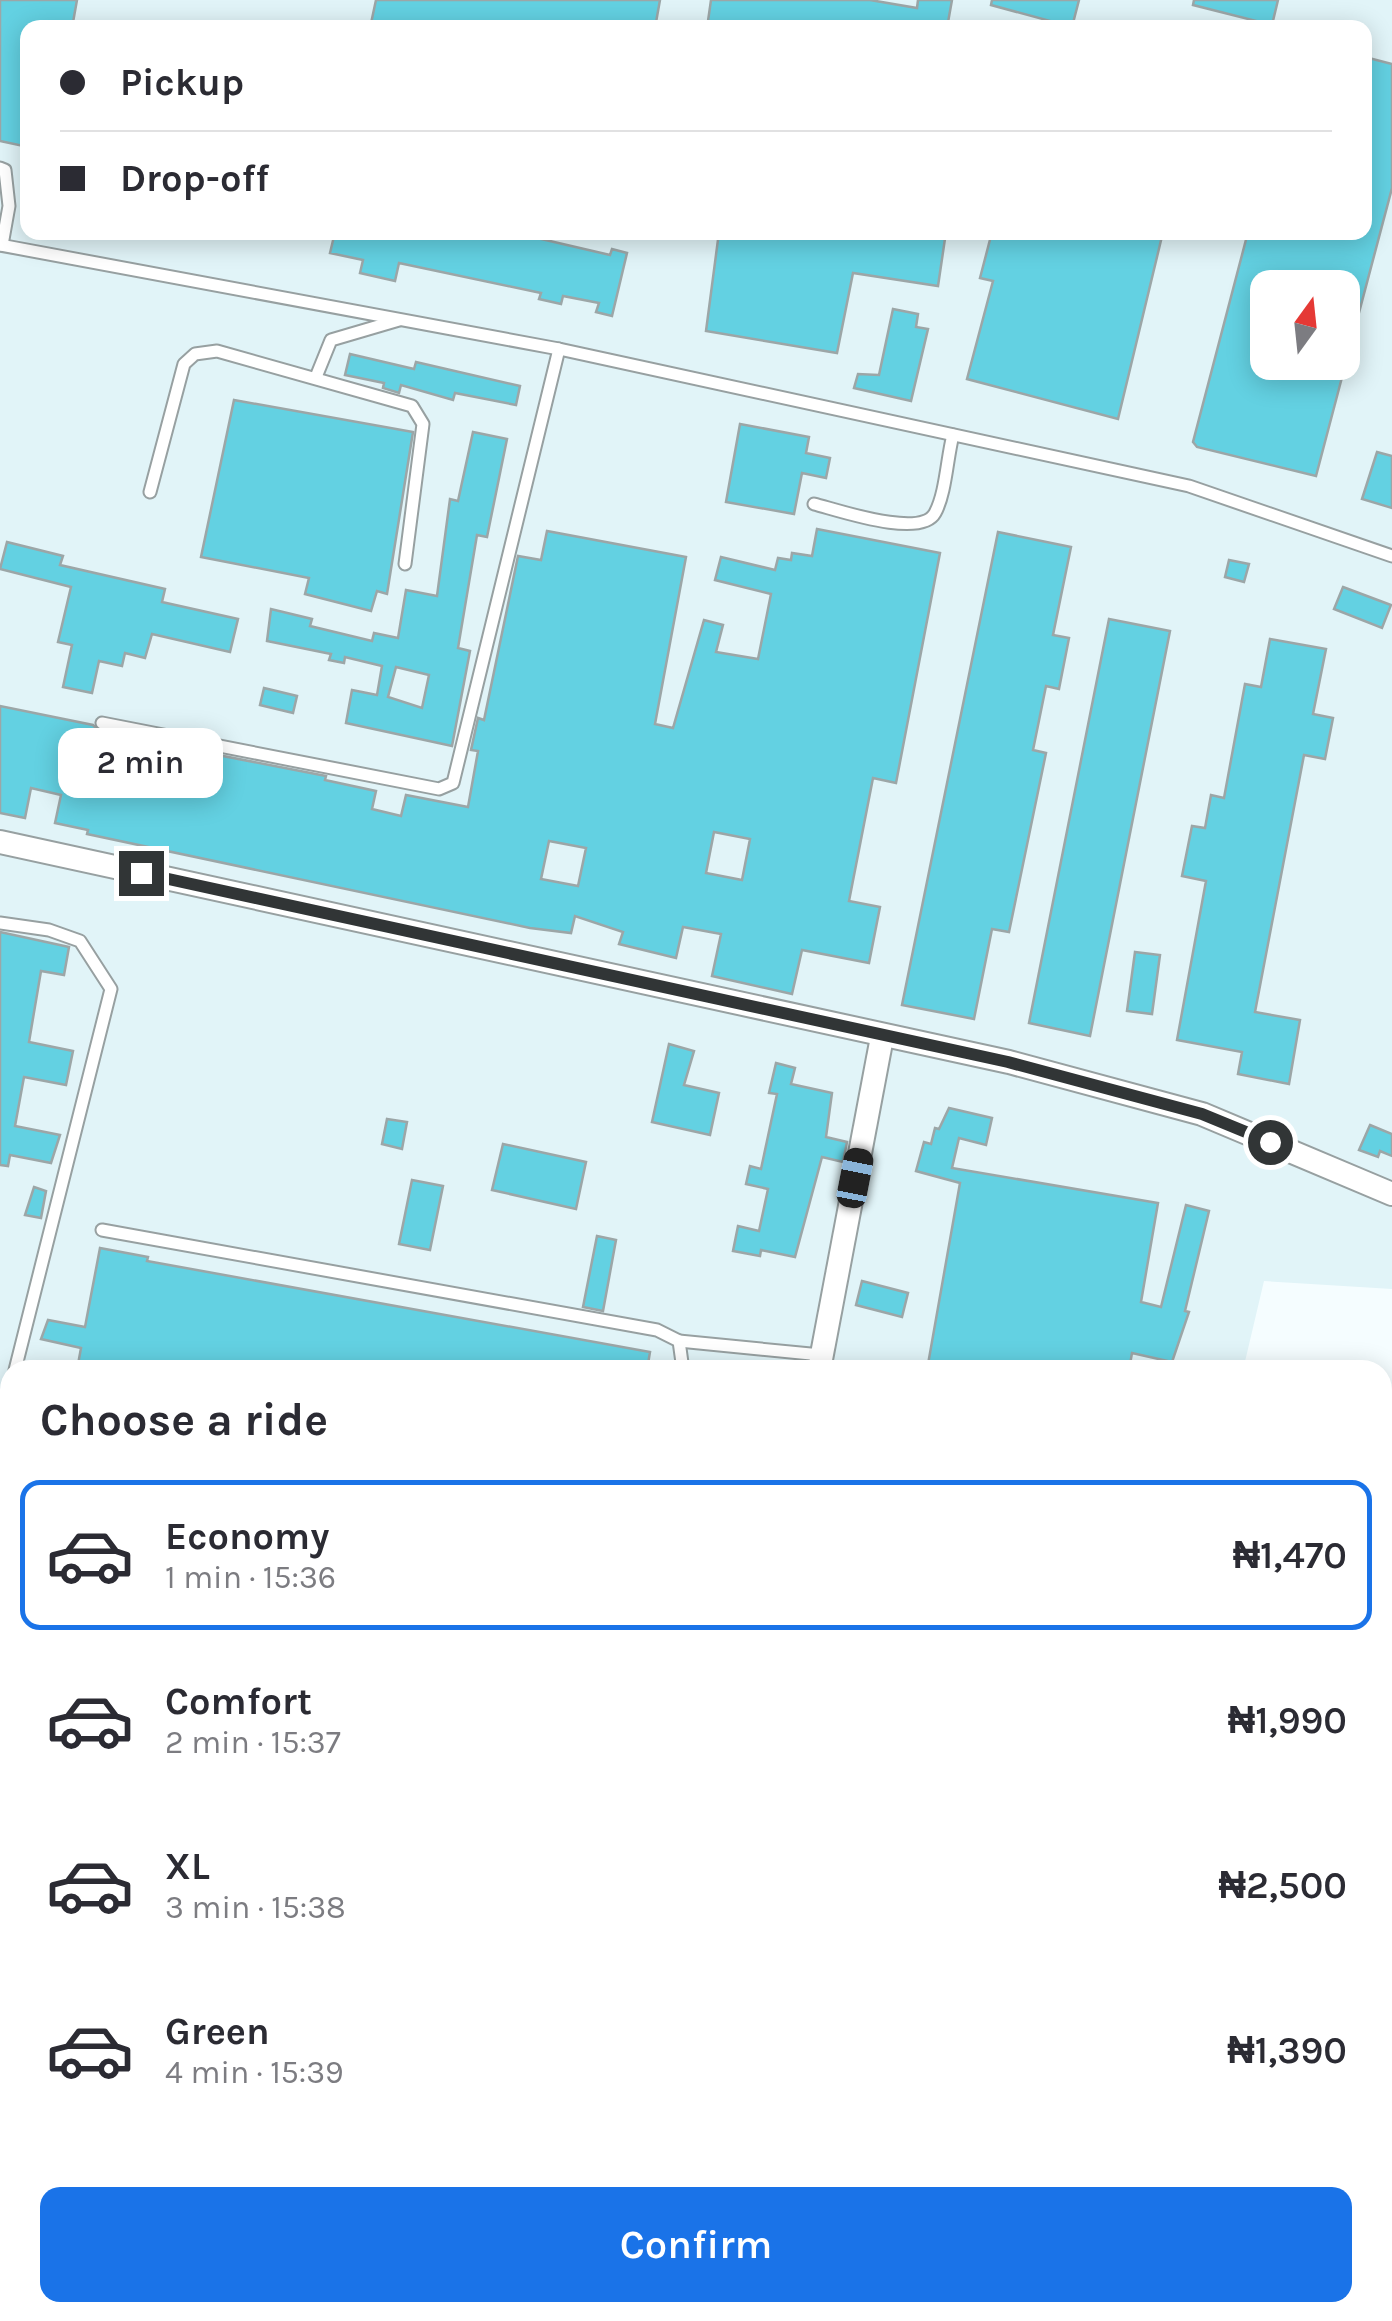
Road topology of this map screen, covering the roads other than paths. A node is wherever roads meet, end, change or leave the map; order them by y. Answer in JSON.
{"nodes":[{"id":1,"x":0,"y":168,"type":"edge"},
{"id":2,"x":1,"y":245,"type":"edge"},
{"id":3,"x":404,"y":318,"type":"junction"},
{"id":4,"x":559,"y":349,"type":"junction"},
{"id":5,"x":316,"y":377,"type":"junction"},
{"id":6,"x":953,"y":434,"type":"junction"},
{"id":7,"x":150,"y":492,"type":"dead end"},
{"id":8,"x":814,"y":504,"type":"dead end"},
{"id":9,"x":1392,"y":556,"type":"edge"},
{"id":10,"x":404,"y":564,"type":"dead end"},
{"id":11,"x":102,"y":723,"type":"dead end"},
{"id":12,"x":0,"y":842,"type":"edge"},
{"id":13,"x":0,"y":923,"type":"edge"},
{"id":14,"x":882,"y":1037,"type":"junction"},
{"id":15,"x":1392,"y":1194,"type":"edge"},
{"id":16,"x":102,"y":1230,"type":"dead end"},
{"id":17,"x":679,"y":1341,"type":"junction"},
{"id":18,"x":18,"y":1360,"type":"edge"},
{"id":19,"x":682,"y":1360,"type":"edge"},
{"id":20,"x":801,"y":1360,"type":"edge"},
{"id":21,"x":821,"y":1360,"type":"edge"}],
"edges":[{"from":1,"to":2,"type":"lane"},
{"from":2,"to":3,"type":"lane"},
{"from":3,"to":4,"type":"lane"},
{"from":3,"to":5,"type":"lane"},
{"from":4,"to":6,"type":"lane"},
{"from":4,"to":11,"type":"lane"},
{"from":5,"to":7,"type":"lane"},
{"from":5,"to":10,"type":"lane"},
{"from":6,"to":8,"type":"lane"},
{"from":6,"to":9,"type":"lane"},
{"from":12,"to":14,"type":"street"},
{"from":13,"to":18,"type":"lane"},
{"from":14,"to":15,"type":"street"},
{"from":14,"to":21,"type":"street"},
{"from":16,"to":17,"type":"lane"},
{"from":17,"to":19,"type":"lane"},
{"from":17,"to":20,"type":"lane"}]}
